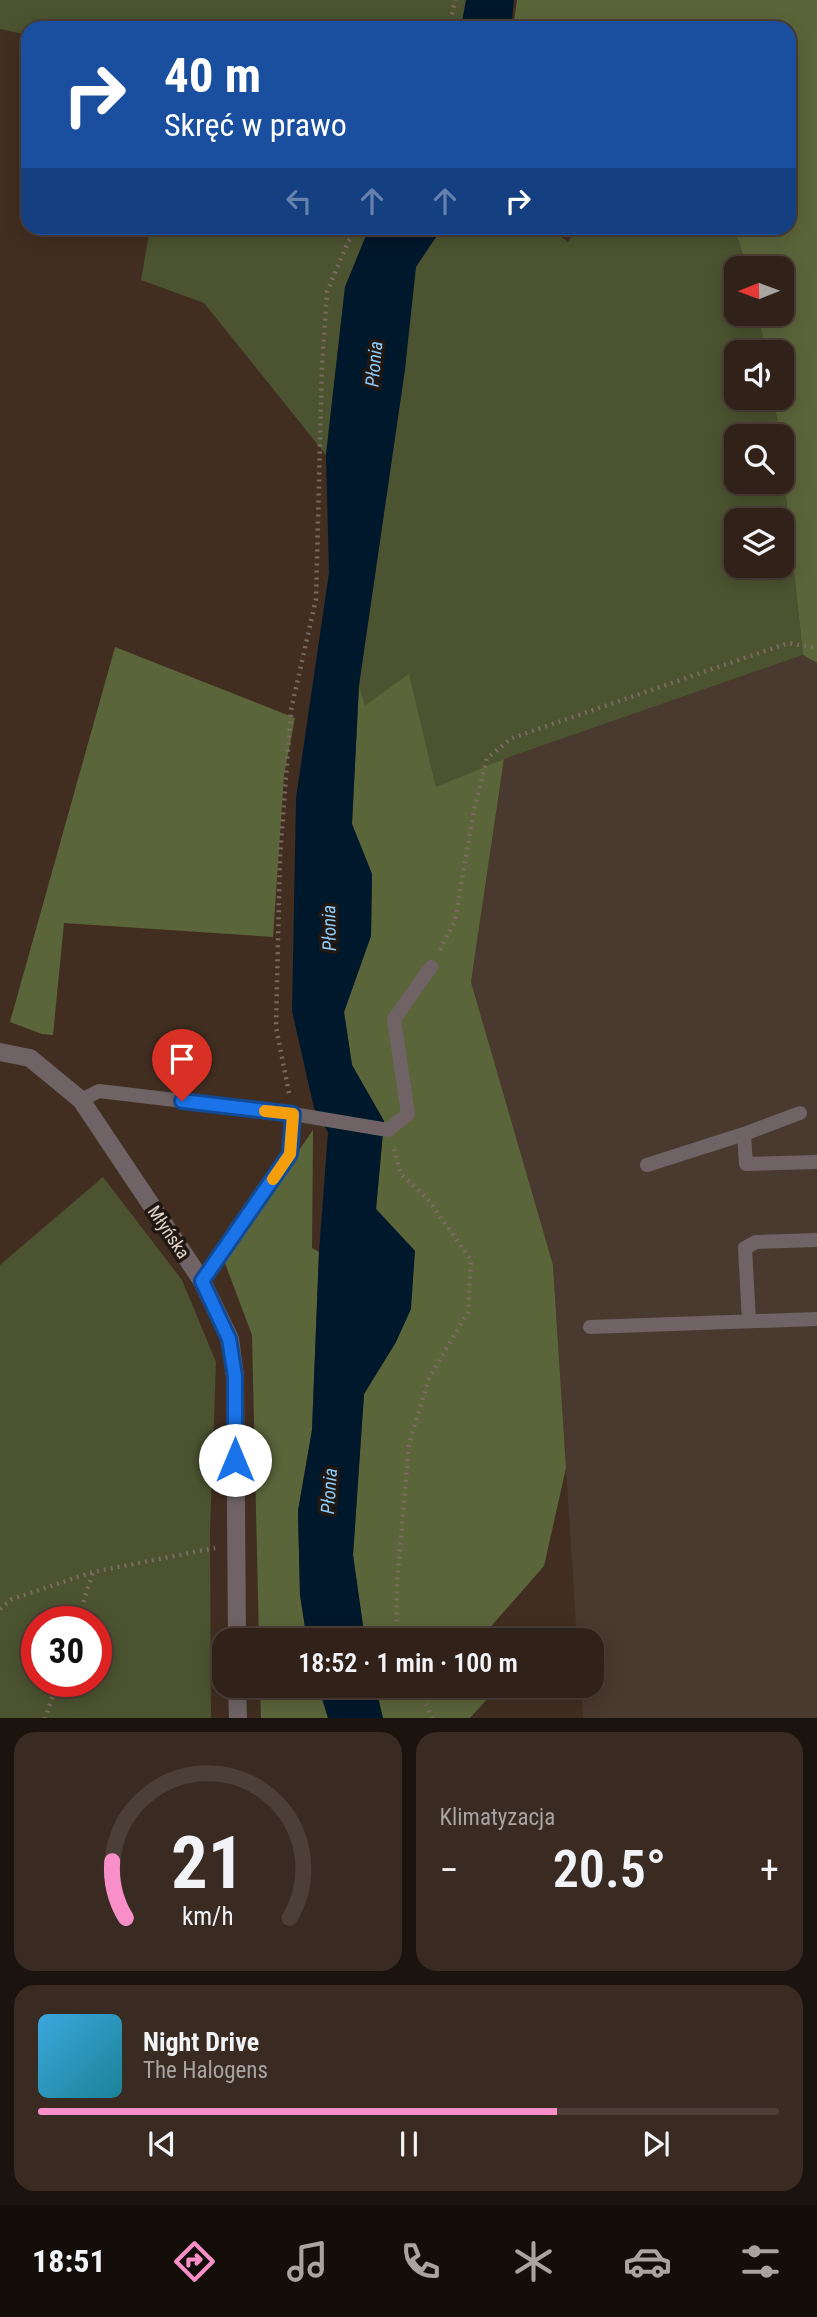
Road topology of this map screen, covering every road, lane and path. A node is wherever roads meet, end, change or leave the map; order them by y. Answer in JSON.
{"nodes":[{"id":1,"x":455,"y":0,"type":"edge"},
{"id":2,"x":450,"y":21,"type":"edge"},
{"id":3,"x":353,"y":235,"type":"edge"},
{"id":4,"x":817,"y":648,"type":"edge"},
{"id":5,"x":431,"y":967,"type":"joint"},
{"id":6,"x":0,"y":1052,"type":"edge"},
{"id":7,"x":81,"y":1100,"type":"junction"},
{"id":8,"x":800,"y":1113,"type":"dead end"},
{"id":9,"x":293,"y":1114,"type":"junction"},
{"id":10,"x":388,"y":1130,"type":"junction"},
{"id":11,"x":744,"y":1134,"type":"junction"},
{"id":12,"x":817,"y":1162,"type":"edge"},
{"id":13,"x":647,"y":1165,"type":"dead end"},
{"id":14,"x":817,"y":1240,"type":"edge"},
{"id":15,"x":202,"y":1281,"type":"junction"},
{"id":16,"x":817,"y":1320,"type":"edge"},
{"id":17,"x":749,"y":1321,"type":"junction"},
{"id":18,"x":590,"y":1326,"type":"dead end"},
{"id":19,"x":236,"y":1544,"type":"junction"},
{"id":20,"x":93,"y":1572,"type":"junction"},
{"id":21,"x":82,"y":1606,"type":"edge"},
{"id":22,"x":0,"y":1608,"type":"edge"},
{"id":23,"x":237,"y":1628,"type":"edge"},
{"id":24,"x":396,"y":1628,"type":"edge"},
{"id":25,"x":52,"y":1697,"type":"edge"},
{"id":26,"x":237,"y":1698,"type":"edge"},
{"id":27,"x":423,"y":1698,"type":"edge"},
{"id":28,"x":45,"y":1718,"type":"edge"},
{"id":29,"x":238,"y":1718,"type":"edge"},
{"id":30,"x":433,"y":1718,"type":"edge"}],
"edges":[{"from":1,"to":2,"type":"path"},
{"from":3,"to":9,"type":"path"},
{"from":4,"to":5,"type":"path"},
{"from":5,"to":10,"type":"lane"},
{"from":6,"to":7,"type":"street","name":"Młyńska"},
{"from":7,"to":9,"type":"lane"},
{"from":7,"to":15,"type":"street","name":"Młyńska"},
{"from":8,"to":11,"type":"lane"},
{"from":9,"to":10,"type":"lane"},
{"from":9,"to":15,"type":"lane"},
{"from":10,"to":24,"type":"path"},
{"from":11,"to":12,"type":"lane"},
{"from":11,"to":13,"type":"lane"},
{"from":14,"to":17,"type":"lane"},
{"from":15,"to":19,"type":"street","name":"Młyńska"},
{"from":16,"to":17,"type":"lane"},
{"from":17,"to":18,"type":"lane"},
{"from":19,"to":20,"type":"path"},
{"from":19,"to":23,"type":"street","name":"Młyńska"},
{"from":20,"to":21,"type":"path"},
{"from":20,"to":22,"type":"path"},
{"from":25,"to":28,"type":"path"},
{"from":26,"to":29,"type":"street"},
{"from":27,"to":30,"type":"path"}]}
